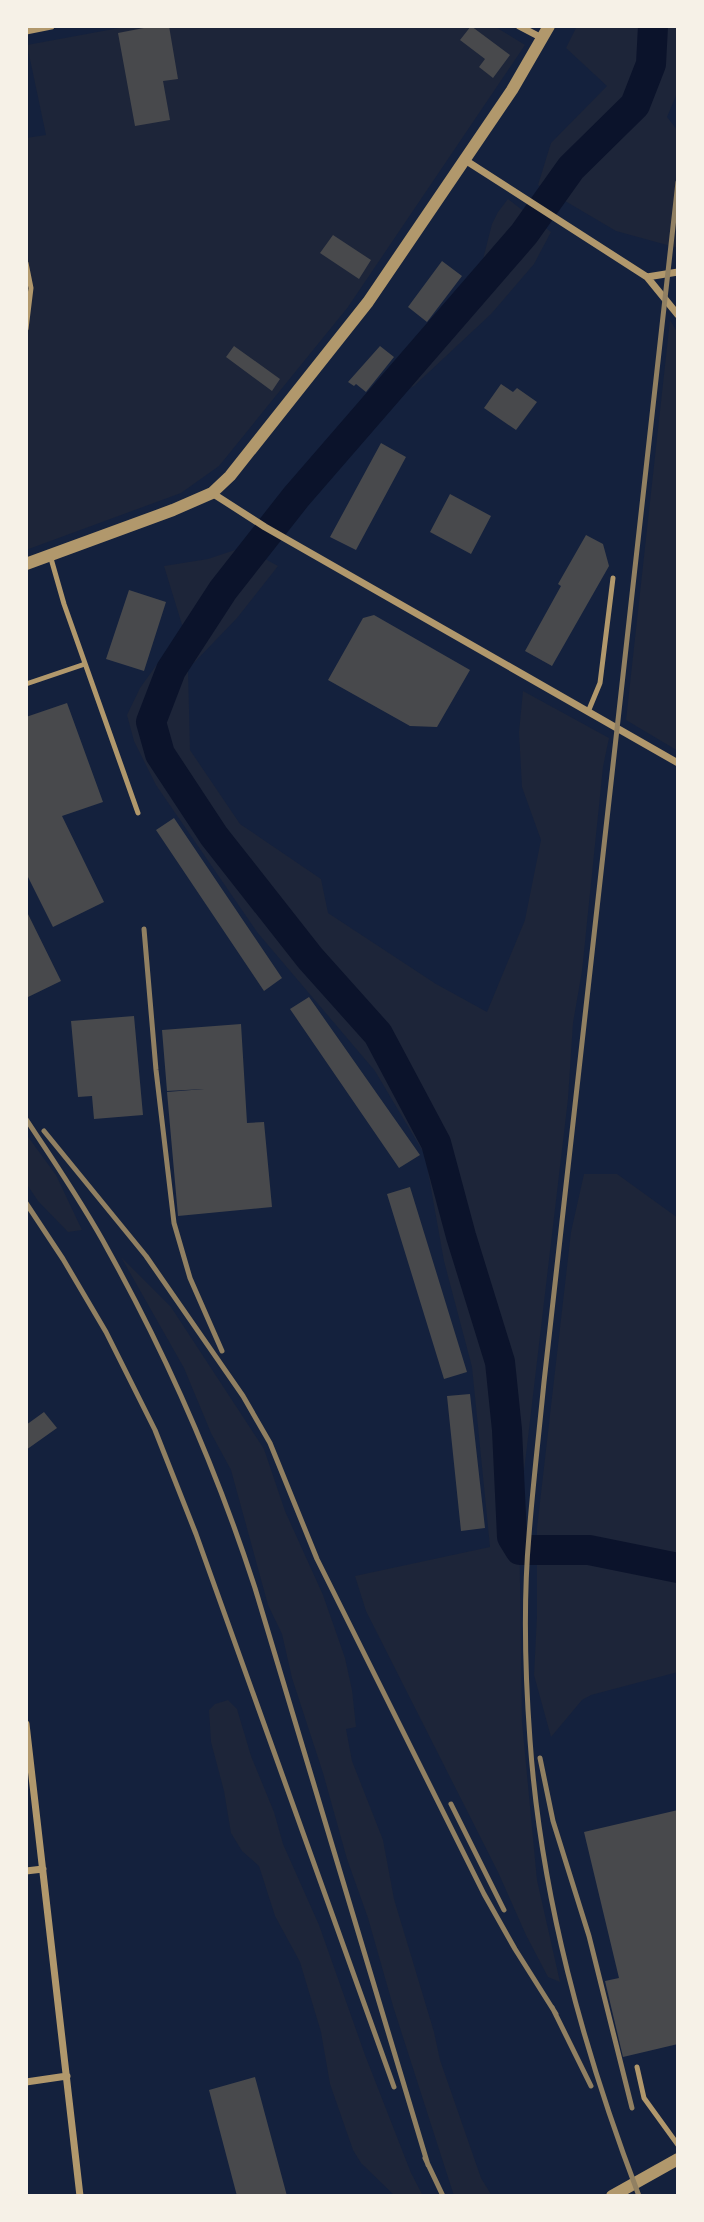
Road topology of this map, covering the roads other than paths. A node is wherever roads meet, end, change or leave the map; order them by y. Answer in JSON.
{"nodes":[{"id":1,"x":51,"y":26,"type":"edge"},
{"id":2,"x":519,"y":26,"type":"edge"},
{"id":3,"x":550,"y":26,"type":"edge"},
{"id":4,"x":26,"y":31,"type":"edge"},
{"id":5,"x":543,"y":39,"type":"junction"},
{"id":6,"x":465,"y":160,"type":"junction"},
{"id":7,"x":26,"y":263,"type":"edge"},
{"id":8,"x":678,"y":272,"type":"edge"},
{"id":9,"x":647,"y":277,"type":"junction"},
{"id":10,"x":678,"y":315,"type":"edge"},
{"id":11,"x":26,"y":329,"type":"edge"},
{"id":12,"x":212,"y":493,"type":"junction"},
{"id":13,"x":50,"y":555,"type":"junction"},
{"id":14,"x":26,"y":564,"type":"edge"},
{"id":15,"x":613,"y":579,"type":"dead end"},
{"id":16,"x":85,"y":664,"type":"junction"},
{"id":17,"x":26,"y":684,"type":"edge"},
{"id":18,"x":588,"y":712,"type":"junction"},
{"id":19,"x":678,"y":763,"type":"edge"},
{"id":20,"x":138,"y":813,"type":"dead end"},
{"id":21,"x":26,"y":1724,"type":"edge"},
{"id":22,"x":43,"y":1868,"type":"junction"},
{"id":23,"x":26,"y":1871,"type":"edge"},
{"id":24,"x":637,"y":2067,"type":"dead end"},
{"id":25,"x":67,"y":2076,"type":"junction"},
{"id":26,"x":26,"y":2082,"type":"edge"},
{"id":27,"x":678,"y":2145,"type":"edge"},
{"id":28,"x":678,"y":2160,"type":"edge"},
{"id":29,"x":80,"y":2196,"type":"edge"},
{"id":30,"x":612,"y":2196,"type":"edge"}],
"edges":[{"from":1,"to":4,"type":"street"},
{"from":2,"to":5,"type":"street"},
{"from":3,"to":5,"type":"street"},
{"from":5,"to":6,"type":"street"},
{"from":6,"to":9,"type":"street"},
{"from":6,"to":12,"type":"street"},
{"from":7,"to":11,"type":"lane"},
{"from":8,"to":9,"type":"street"},
{"from":9,"to":10,"type":"street"},
{"from":12,"to":13,"type":"street"},
{"from":12,"to":18,"type":"street"},
{"from":13,"to":14,"type":"street"},
{"from":13,"to":16,"type":"lane"},
{"from":15,"to":18,"type":"lane"},
{"from":16,"to":17,"type":"lane"},
{"from":16,"to":20,"type":"lane"},
{"from":18,"to":19,"type":"street"},
{"from":21,"to":22,"type":"street"},
{"from":22,"to":23,"type":"street"},
{"from":22,"to":25,"type":"street"},
{"from":24,"to":27,"type":"lane"},
{"from":25,"to":26,"type":"street"},
{"from":25,"to":29,"type":"street"},
{"from":28,"to":30,"type":"street"}]}
